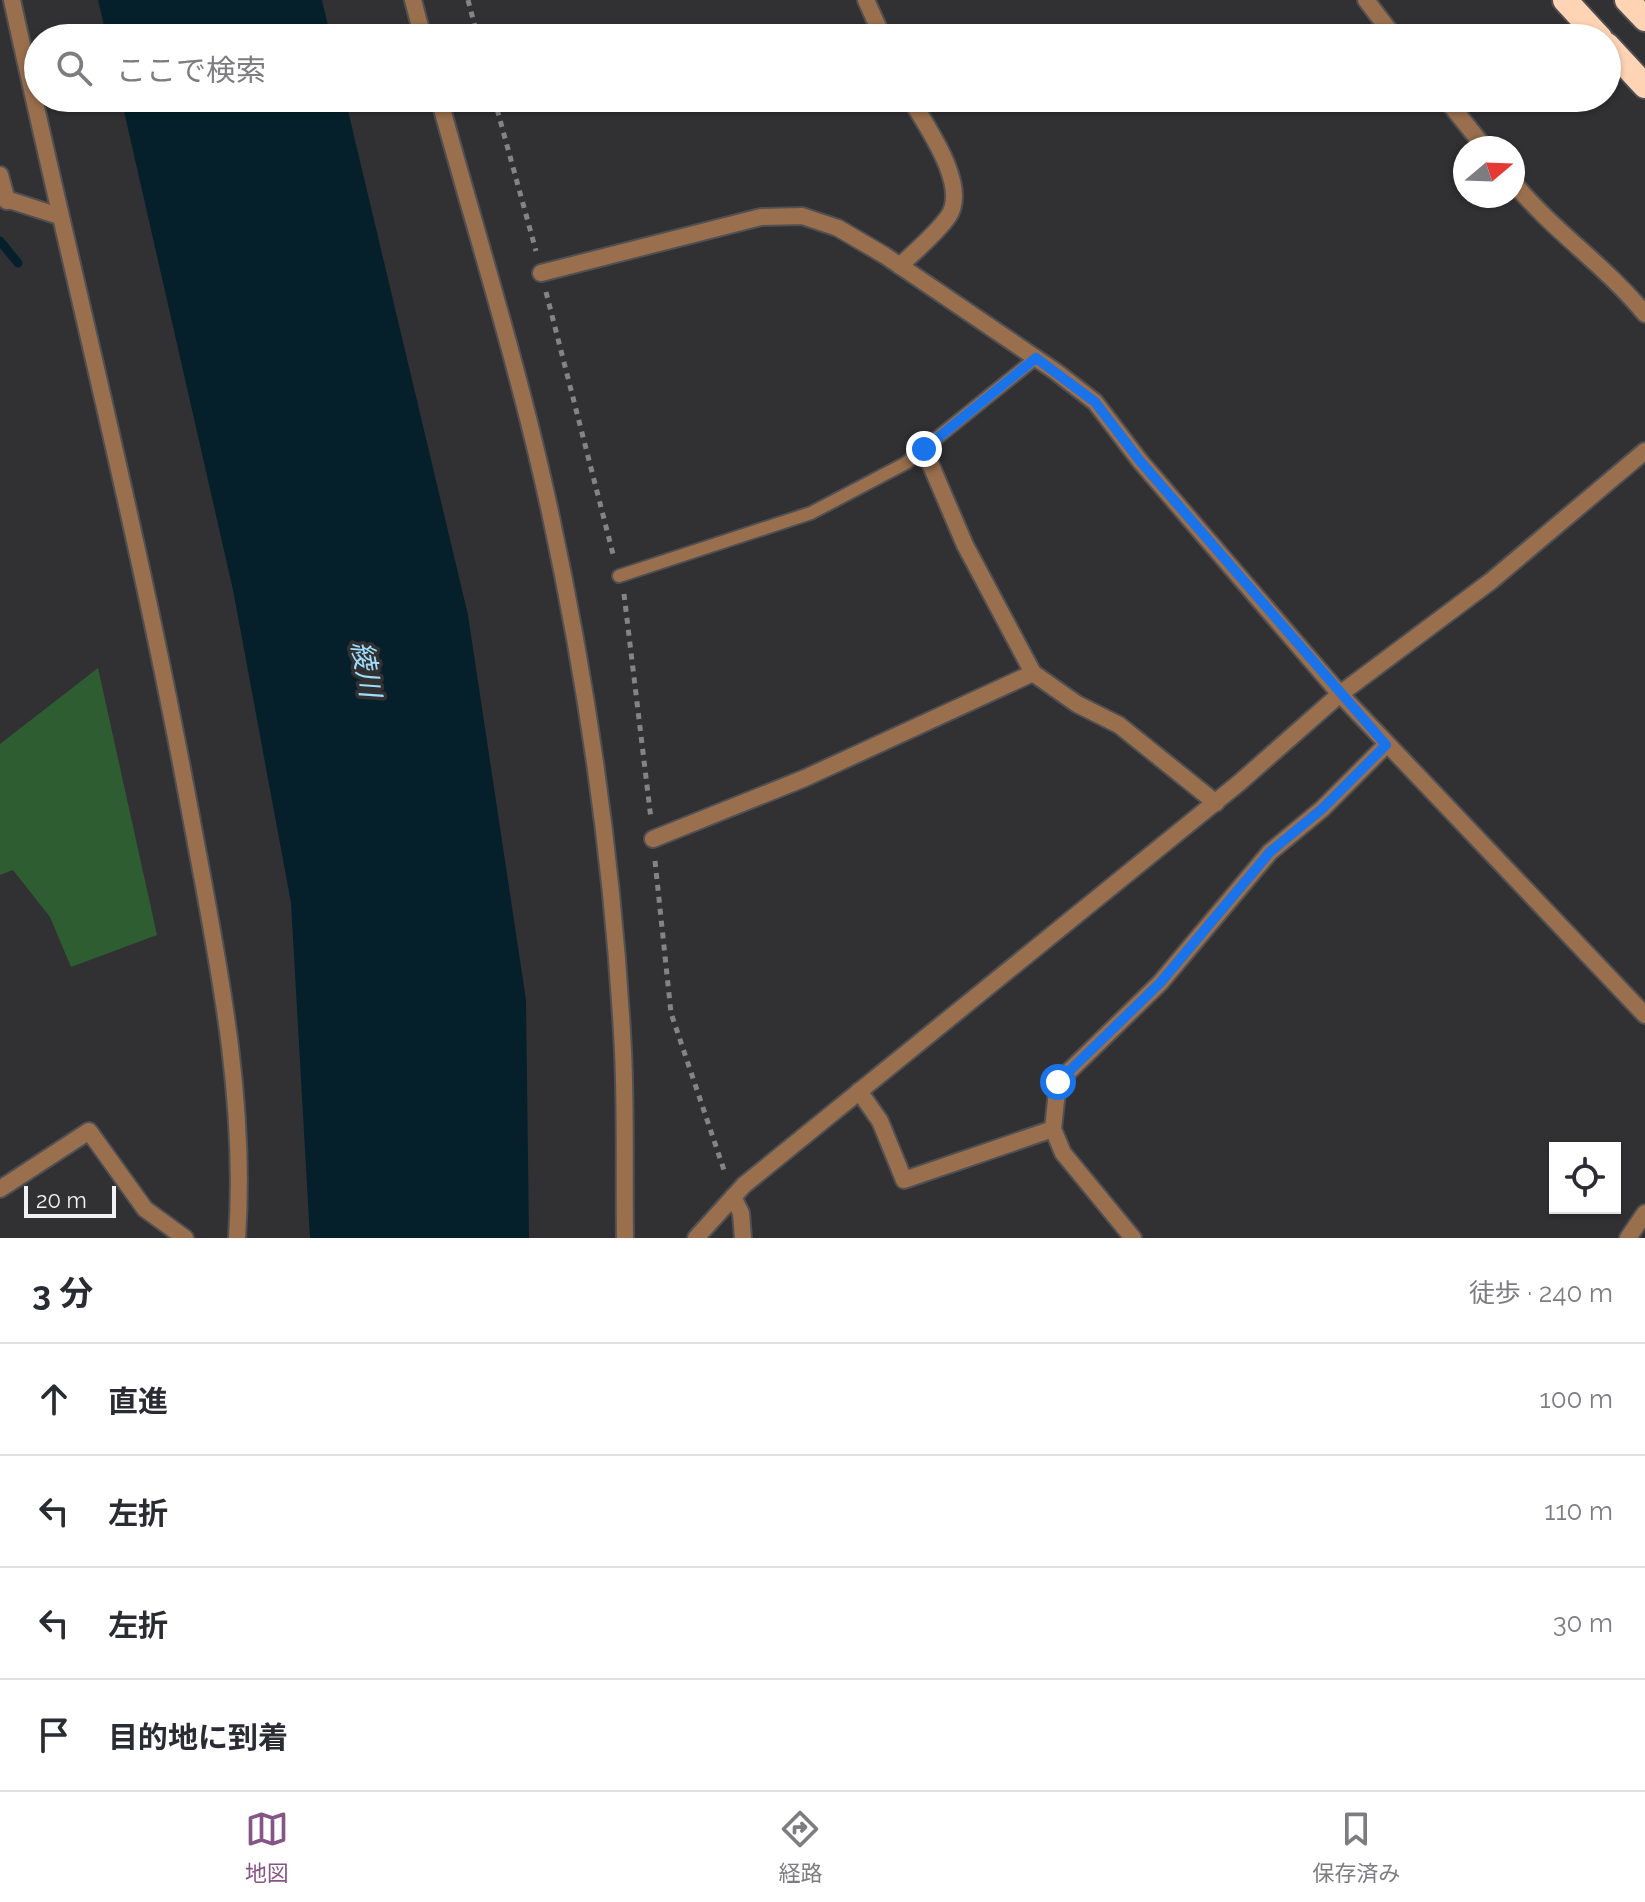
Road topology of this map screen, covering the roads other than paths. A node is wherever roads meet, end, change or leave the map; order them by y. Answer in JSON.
{"nodes":[{"id":1,"x":12,"y":0,"type":"edge"},
{"id":2,"x":413,"y":0,"type":"edge"},
{"id":3,"x":866,"y":0,"type":"edge"},
{"id":4,"x":1366,"y":0,"type":"edge"},
{"id":5,"x":1565,"y":0,"type":"edge"},
{"id":6,"x":1627,"y":0,"type":"edge"},
{"id":7,"x":1645,"y":19,"type":"edge"},
{"id":8,"x":419,"y":24,"type":"edge"},
{"id":9,"x":877,"y":24,"type":"edge"},
{"id":10,"x":1384,"y":24,"type":"edge"},
{"id":11,"x":1587,"y":24,"type":"edge"},
{"id":12,"x":24,"y":55,"type":"edge"},
{"id":13,"x":1621,"y":60,"type":"edge"},
{"id":14,"x":1645,"y":86,"type":"edge"},
{"id":15,"x":36,"y":112,"type":"edge"},
{"id":16,"x":443,"y":112,"type":"edge"},
{"id":17,"x":918,"y":112,"type":"edge"},
{"id":18,"x":1456,"y":112,"type":"edge"},
{"id":19,"x":1475,"y":136,"type":"edge"},
{"id":20,"x":0,"y":175,"type":"edge"},
{"id":21,"x":1525,"y":197,"type":"edge"},
{"id":22,"x":4,"y":199,"type":"edge"},
{"id":23,"x":59,"y":216,"type":"junction"},
{"id":24,"x":900,"y":266,"type":"junction"},
{"id":25,"x":541,"y":273,"type":"road end"},
{"id":26,"x":1645,"y":314,"type":"edge"},
{"id":27,"x":1036,"y":358,"type":"junction"},
{"id":28,"x":924,"y":449,"type":"junction"},
{"id":29,"x":1645,"y":451,"type":"edge"},
{"id":30,"x":619,"y":576,"type":"road end"},
{"id":31,"x":1033,"y":673,"type":"junction"},
{"id":32,"x":1340,"y":694,"type":"junction"},
{"id":33,"x":1386,"y":745,"type":"junction"},
{"id":34,"x":1216,"y":803,"type":"junction"},
{"id":35,"x":653,"y":839,"type":"road end"},
{"id":36,"x":1645,"y":1015,"type":"edge"},
{"id":37,"x":859,"y":1091,"type":"junction"},
{"id":38,"x":1053,"y":1129,"type":"junction"},
{"id":39,"x":0,"y":1189,"type":"edge"},
{"id":40,"x":733,"y":1197,"type":"junction"},
{"id":41,"x":1645,"y":1213,"type":"edge"},
{"id":42,"x":185,"y":1238,"type":"edge"},
{"id":43,"x":237,"y":1238,"type":"edge"},
{"id":44,"x":625,"y":1238,"type":"edge"},
{"id":45,"x":696,"y":1238,"type":"edge"},
{"id":46,"x":743,"y":1238,"type":"edge"},
{"id":47,"x":1133,"y":1238,"type":"edge"},
{"id":48,"x":1628,"y":1238,"type":"edge"}],
"edges":[{"from":1,"to":12,"type":"street"},
{"from":2,"to":8,"type":"street"},
{"from":3,"to":9,"type":"street"},
{"from":4,"to":10,"type":"street"},
{"from":5,"to":11,"type":"highway"},
{"from":6,"to":7,"type":"highway"},
{"from":13,"to":14,"type":"highway"},
{"from":15,"to":23,"type":"street"},
{"from":16,"to":44,"type":"street"},
{"from":17,"to":24,"type":"street"},
{"from":18,"to":19,"type":"street"},
{"from":20,"to":22,"type":"street"},
{"from":21,"to":26,"type":"street"},
{"from":22,"to":23,"type":"street"},
{"from":23,"to":43,"type":"street"},
{"from":24,"to":25,"type":"street"},
{"from":24,"to":27,"type":"street"},
{"from":27,"to":28,"type":"lane"},
{"from":27,"to":32,"type":"street"},
{"from":28,"to":30,"type":"lane"},
{"from":28,"to":31,"type":"street"},
{"from":29,"to":32,"type":"street"},
{"from":31,"to":34,"type":"street"},
{"from":31,"to":35,"type":"street"},
{"from":32,"to":33,"type":"street"},
{"from":32,"to":34,"type":"street"},
{"from":33,"to":36,"type":"street"},
{"from":33,"to":38,"type":"street"},
{"from":34,"to":37,"type":"street"},
{"from":37,"to":38,"type":"street"},
{"from":37,"to":40,"type":"street"},
{"from":38,"to":47,"type":"street"},
{"from":39,"to":42,"type":"street"},
{"from":40,"to":45,"type":"street"},
{"from":40,"to":46,"type":"street"},
{"from":41,"to":48,"type":"street"}]}
